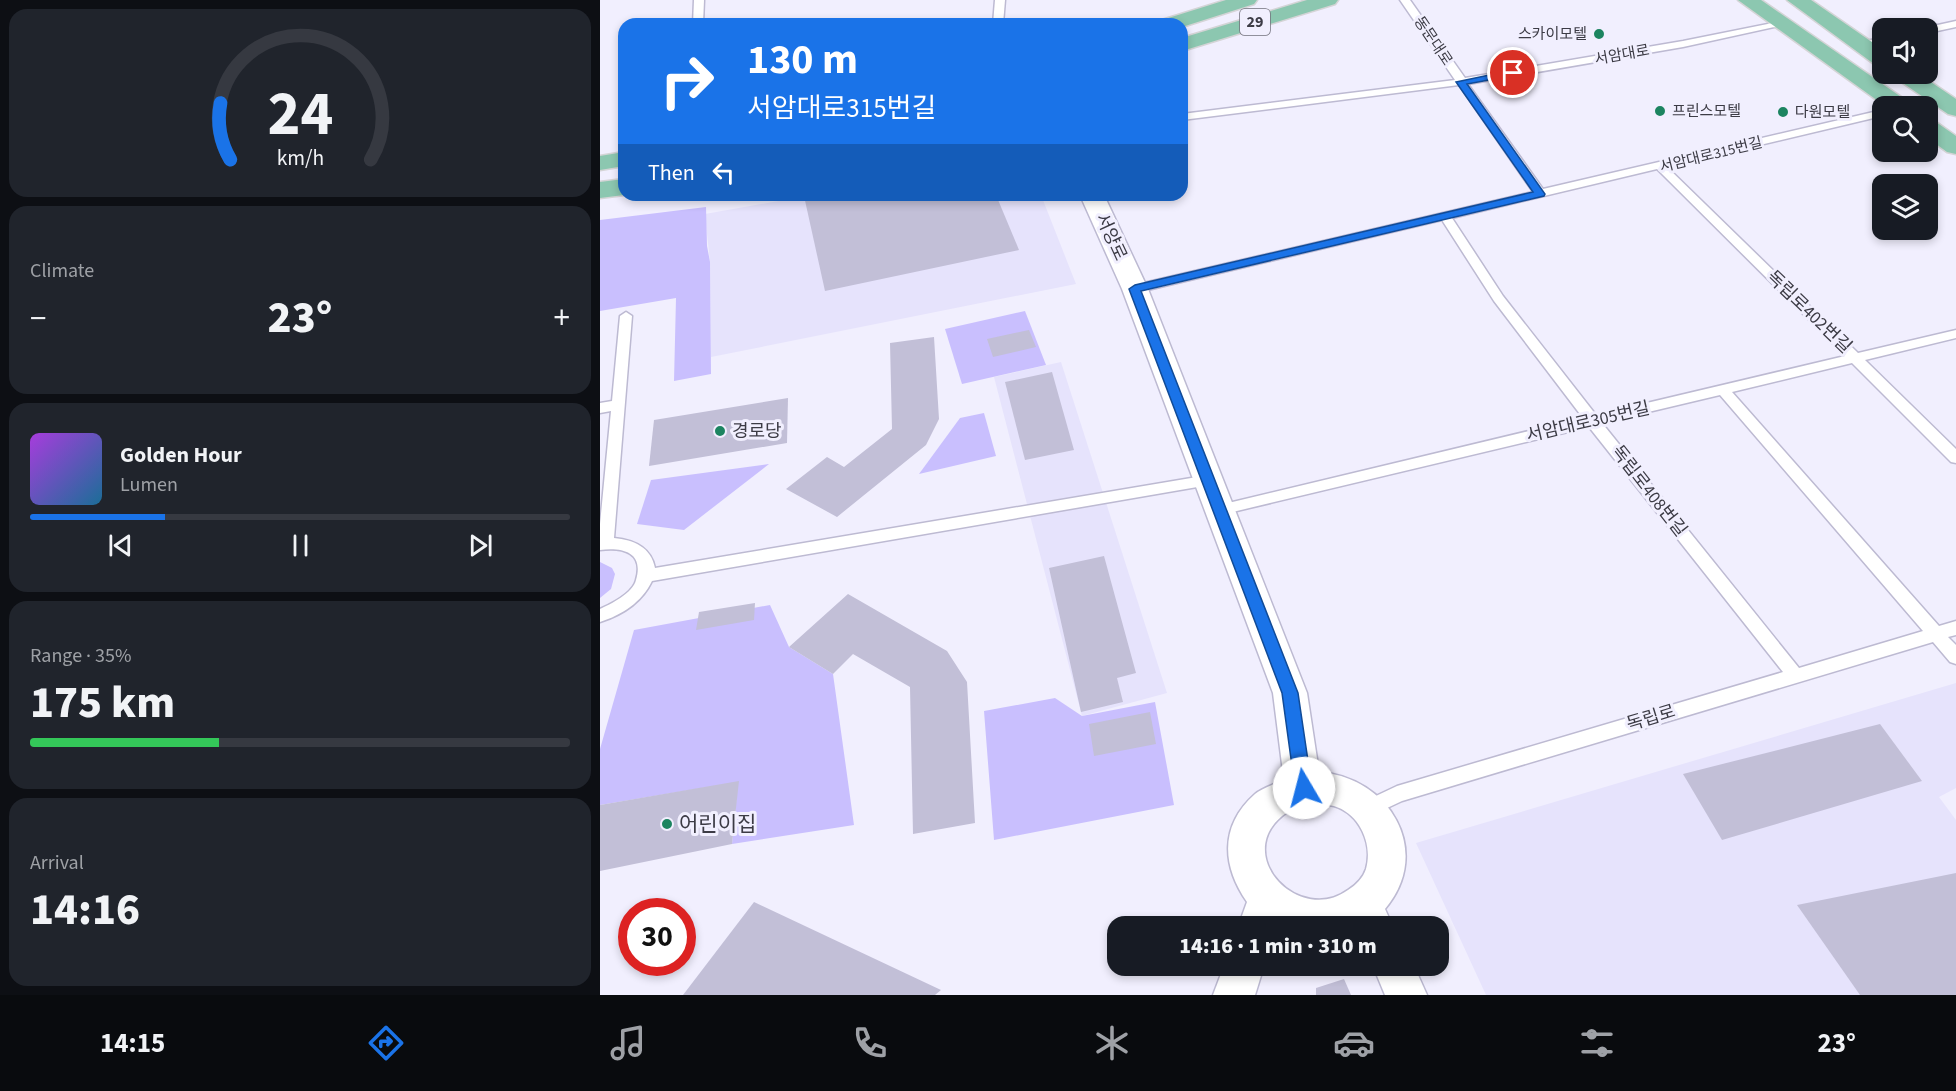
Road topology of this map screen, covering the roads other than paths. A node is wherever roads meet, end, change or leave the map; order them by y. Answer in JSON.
{"nodes":[{"id":1,"x":699,"y":0,"type":"edge"},
{"id":2,"x":1000,"y":0,"type":"edge"},
{"id":3,"x":1247,"y":0,"type":"edge"},
{"id":4,"x":1328,"y":0,"type":"edge"},
{"id":5,"x":1405,"y":0,"type":"edge"},
{"id":6,"x":1748,"y":0,"type":"edge"},
{"id":7,"x":1797,"y":0,"type":"edge"},
{"id":8,"x":698,"y":18,"type":"edge"},
{"id":9,"x":998,"y":18,"type":"edge"},
{"id":10,"x":1188,"y":18,"type":"edge"},
{"id":11,"x":1783,"y":24,"type":"junction"},
{"id":12,"x":1956,"y":24,"type":"edge"},
{"id":13,"x":1938,"y":28,"type":"edge"},
{"id":14,"x":1872,"y":42,"type":"edge"},
{"id":15,"x":1188,"y":43,"type":"edge"},
{"id":16,"x":1862,"y":44,"type":"junction"},
{"id":17,"x":1872,"y":51,"type":"edge"},
{"id":18,"x":1461,"y":82,"type":"junction"},
{"id":19,"x":1920,"y":84,"type":"edge"},
{"id":20,"x":1885,"y":96,"type":"edge"},
{"id":21,"x":1956,"y":109,"type":"edge"},
{"id":22,"x":1872,"y":115,"type":"edge"},
{"id":23,"x":1188,"y":116,"type":"edge"},
{"id":24,"x":1938,"y":134,"type":"edge"},
{"id":25,"x":1956,"y":147,"type":"edge"},
{"id":26,"x":618,"y":160,"type":"edge"},
{"id":27,"x":600,"y":163,"type":"edge"},
{"id":28,"x":1660,"y":167,"type":"junction"},
{"id":29,"x":618,"y":188,"type":"edge"},
{"id":30,"x":600,"y":189,"type":"edge"},
{"id":31,"x":1540,"y":194,"type":"junction"},
{"id":32,"x":1095,"y":201,"type":"edge"},
{"id":33,"x":1445,"y":216,"type":"junction"},
{"id":34,"x":1135,"y":289,"type":"junction"},
{"id":35,"x":626,"y":316,"type":"dead end"},
{"id":36,"x":1956,"y":334,"type":"edge"},
{"id":37,"x":1855,"y":358,"type":"junction"},
{"id":38,"x":1723,"y":390,"type":"junction"},
{"id":39,"x":618,"y":405,"type":"junction"},
{"id":40,"x":600,"y":408,"type":"edge"},
{"id":41,"x":1594,"y":420,"type":"junction"},
{"id":42,"x":1956,"y":458,"type":"edge"},
{"id":43,"x":1209,"y":480,"type":"junction"},
{"id":44,"x":1220,"y":510,"type":"junction"},
{"id":45,"x":603,"y":544,"type":"edge"},
{"id":46,"x":644,"y":576,"type":"junction"},
{"id":47,"x":600,"y":616,"type":"edge"},
{"id":48,"x":1956,"y":628,"type":"edge"},
{"id":49,"x":1936,"y":634,"type":"junction"},
{"id":50,"x":1956,"y":657,"type":"edge"},
{"id":51,"x":1795,"y":675,"type":"junction"},
{"id":52,"x":1304,"y":788,"type":"junction"},
{"id":53,"x":1368,"y":809,"type":"junction"},
{"id":54,"x":1263,"y":914,"type":"edge"},
{"id":55,"x":1302,"y":916,"type":"edge"},
{"id":56,"x":1368,"y":916,"type":"edge"},
{"id":57,"x":1241,"y":976,"type":"edge"},
{"id":58,"x":1397,"y":976,"type":"edge"},
{"id":59,"x":1234,"y":995,"type":"edge"},
{"id":60,"x":1406,"y":995,"type":"edge"}],
"edges":[{"from":1,"to":8,"type":"lane"},
{"from":2,"to":9,"type":"lane"},
{"from":3,"to":10,"type":"main road","number":"29"},
{"from":4,"to":15,"type":"main road","number":"29"},
{"from":5,"to":18,"type":"lane","name":"동문대로"},
{"from":6,"to":11,"type":"main road"},
{"from":7,"to":16,"type":"main road"},
{"from":11,"to":18,"type":"lane","name":"서암대로"},
{"from":11,"to":20,"type":"main road"},
{"from":12,"to":13,"type":"lane"},
{"from":14,"to":16,"type":"lane"},
{"from":16,"to":17,"type":"main road"},
{"from":18,"to":23,"type":"lane"},
{"from":18,"to":31,"type":"lane"},
{"from":19,"to":21,"type":"main road"},
{"from":22,"to":28,"type":"lane","name":"서암대로315번길"},
{"from":24,"to":25,"type":"main road"},
{"from":26,"to":27,"type":"main road"},
{"from":28,"to":31,"type":"lane","name":"서암대로315번길"},
{"from":28,"to":37,"type":"lane","name":"독립로402번길"},
{"from":29,"to":30,"type":"main road"},
{"from":31,"to":33,"type":"lane","name":"서암대로315번길"},
{"from":32,"to":34,"type":"street","name":"서양로"},
{"from":33,"to":34,"type":"lane","name":"서암대로315번길"},
{"from":33,"to":41,"type":"lane","name":"독립로408번길"},
{"from":34,"to":43,"type":"street","name":"서양로"},
{"from":35,"to":39,"type":"lane"},
{"from":36,"to":37,"type":"lane","name":"서암대로305번길"},
{"from":37,"to":38,"type":"lane","name":"서암대로305번길"},
{"from":37,"to":42,"type":"lane","name":"독립로402번길"},
{"from":38,"to":41,"type":"lane","name":"서암대로305번길"},
{"from":38,"to":49,"type":"lane"},
{"from":39,"to":40,"type":"lane"},
{"from":39,"to":45,"type":"lane"},
{"from":41,"to":44,"type":"lane","name":"서암대로305번길"},
{"from":41,"to":51,"type":"lane","name":"독립로408번길"},
{"from":43,"to":44,"type":"street","name":"서양로"},
{"from":43,"to":46,"type":"lane"},
{"from":44,"to":52,"type":"street","name":"서양로"},
{"from":45,"to":46,"type":"lane"},
{"from":46,"to":47,"type":"lane"},
{"from":48,"to":49,"type":"lane","name":"독립로"},
{"from":49,"to":50,"type":"lane"},
{"from":49,"to":51,"type":"lane","name":"독립로"},
{"from":51,"to":53,"type":"lane","name":"독립로"},
{"from":52,"to":53,"type":"street"},
{"from":52,"to":54,"type":"street"},
{"from":53,"to":56,"type":"street"},
{"from":54,"to":55,"type":"street"},
{"from":57,"to":59,"type":"street"},
{"from":58,"to":60,"type":"street"}]}
